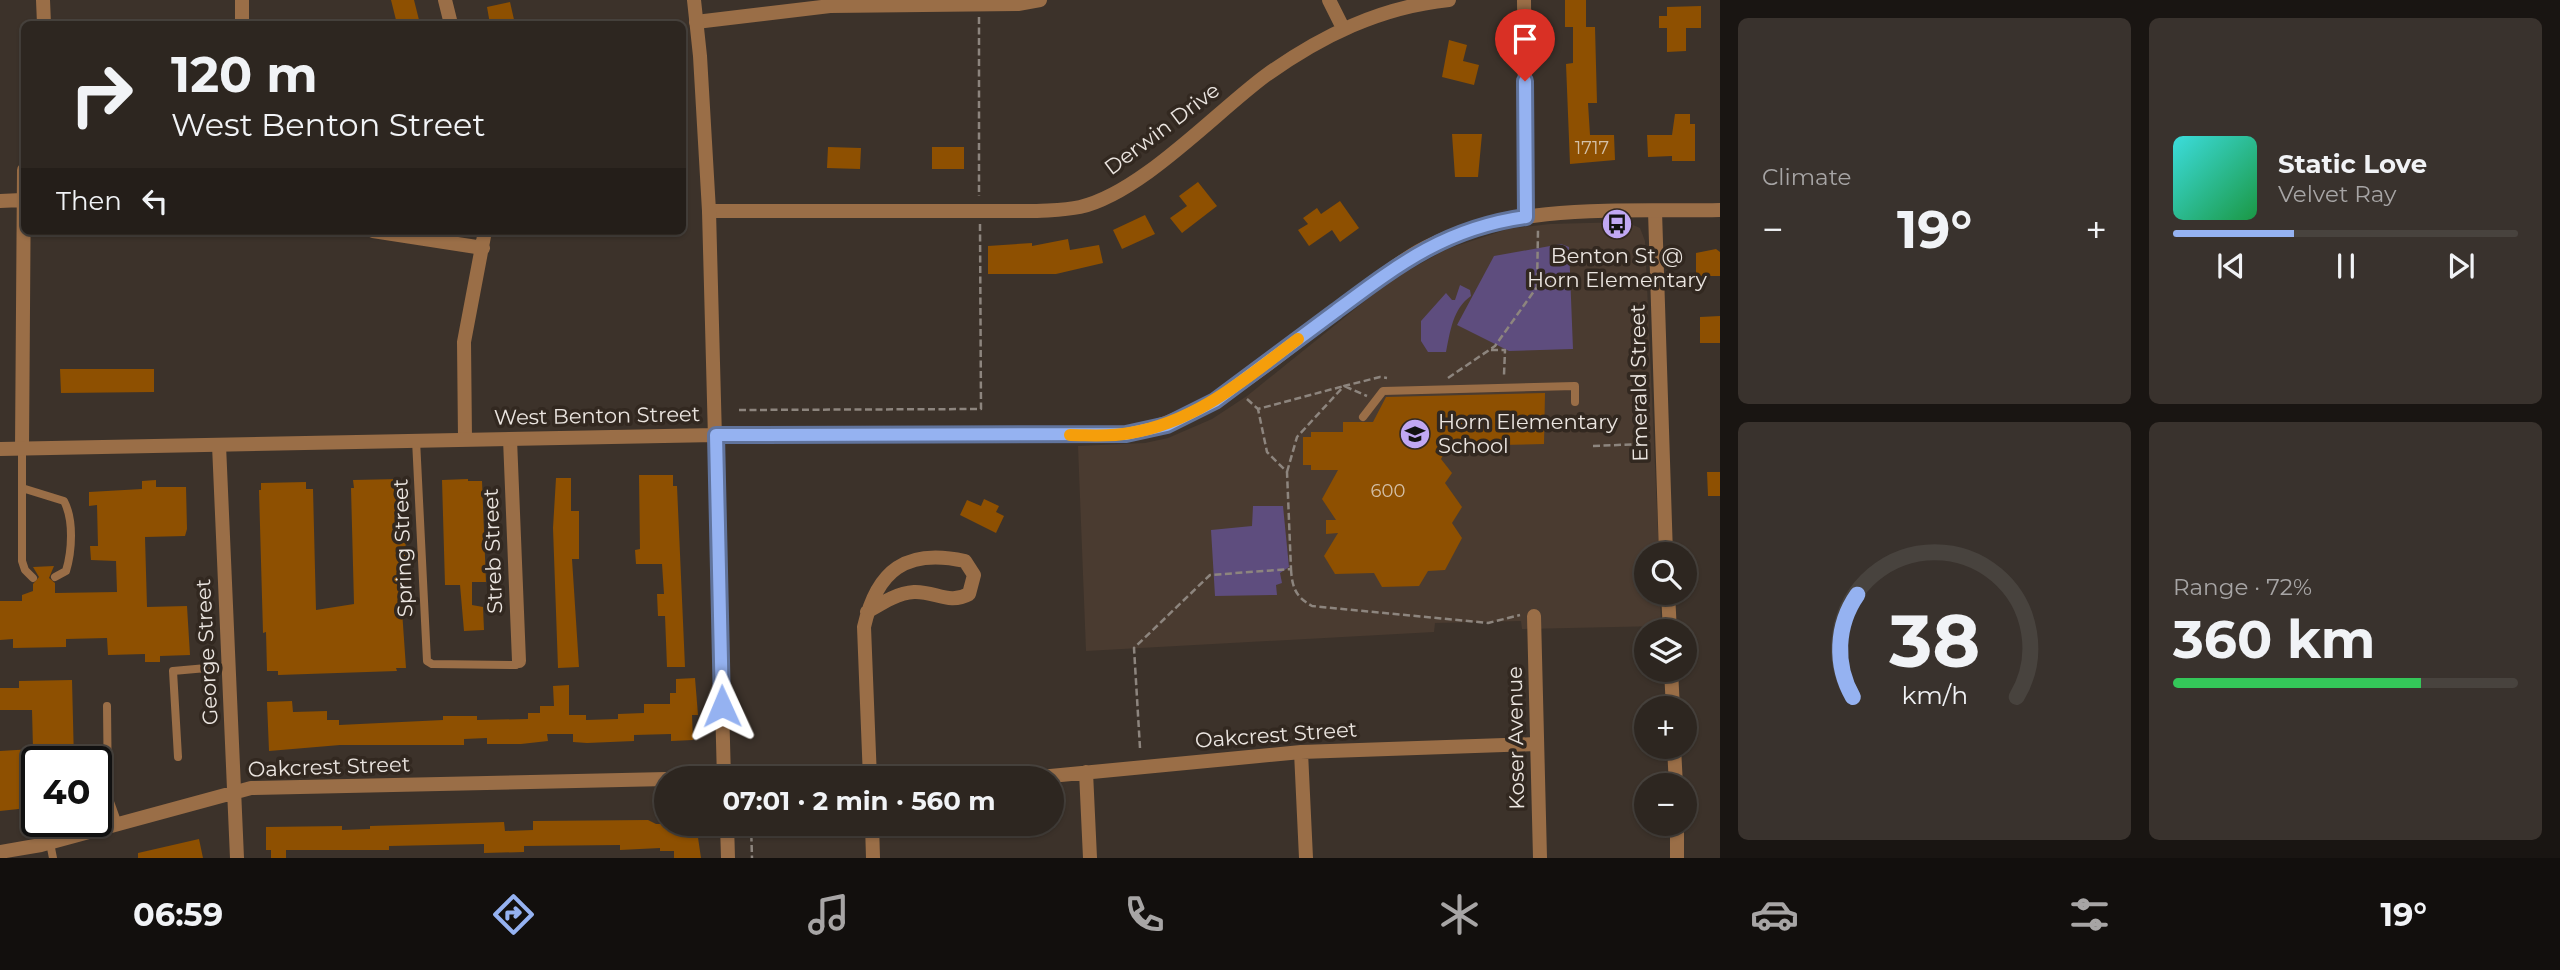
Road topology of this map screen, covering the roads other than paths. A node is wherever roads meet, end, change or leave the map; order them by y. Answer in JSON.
{"nodes":[{"id":1,"x":43,"y":0,"type":"edge"},
{"id":2,"x":242,"y":0,"type":"edge"},
{"id":3,"x":445,"y":0,"type":"edge"},
{"id":4,"x":694,"y":0,"type":"edge"},
{"id":5,"x":1040,"y":0,"type":"edge"},
{"id":6,"x":1329,"y":0,"type":"edge"},
{"id":7,"x":1449,"y":0,"type":"edge"},
{"id":8,"x":1524,"y":0,"type":"edge"},
{"id":9,"x":44,"y":21,"type":"edge"},
{"id":10,"x":242,"y":21,"type":"edge"},
{"id":11,"x":450,"y":21,"type":"edge"},
{"id":12,"x":696,"y":22,"type":"junction"},
{"id":13,"x":1343,"y":28,"type":"junction"},
{"id":14,"x":21,"y":200,"type":"edge"},
{"id":15,"x":0,"y":201,"type":"edge"},
{"id":16,"x":1720,"y":210,"type":"edge"},
{"id":17,"x":709,"y":211,"type":"junction"},
{"id":18,"x":1655,"y":211,"type":"junction"},
{"id":19,"x":1526,"y":217,"type":"junction"},
{"id":20,"x":22,"y":235,"type":"edge"},
{"id":21,"x":399,"y":235,"type":"edge"},
{"id":22,"x":485,"y":235,"type":"edge"},
{"id":23,"x":483,"y":248,"type":"junction"},
{"id":24,"x":1575,"y":402,"type":"dead end"},
{"id":25,"x":1363,"y":417,"type":"dead end"},
{"id":26,"x":716,"y":435,"type":"junction"},
{"id":27,"x":465,"y":439,"type":"junction"},
{"id":28,"x":510,"y":439,"type":"junction"},
{"id":29,"x":416,"y":440,"type":"junction"},
{"id":30,"x":219,"y":445,"type":"junction"},
{"id":31,"x":0,"y":449,"type":"edge"},
{"id":32,"x":22,"y":449,"type":"junction"},
{"id":33,"x":22,"y":488,"type":"junction"},
{"id":34,"x":1667,"y":542,"type":"edge"},
{"id":35,"x":33,"y":578,"type":"dead end"},
{"id":36,"x":55,"y":578,"type":"dead end"},
{"id":37,"x":867,"y":612,"type":"junction"},
{"id":38,"x":1534,"y":616,"type":"road end"},
{"id":39,"x":519,"y":661,"type":"joint"},
{"id":40,"x":229,"y":666,"type":"junction"},
{"id":41,"x":107,"y":706,"type":"dead end"},
{"id":42,"x":1536,"y":744,"type":"junction"},
{"id":43,"x":1301,"y":752,"type":"junction"},
{"id":44,"x":178,"y":757,"type":"dead end"},
{"id":45,"x":724,"y":766,"type":"edge"},
{"id":46,"x":869,"y":766,"type":"edge"},
{"id":47,"x":1086,"y":772,"type":"junction"},
{"id":48,"x":1064,"y":774,"type":"edge"},
{"id":49,"x":654,"y":779,"type":"edge"},
{"id":50,"x":235,"y":792,"type":"junction"},
{"id":51,"x":117,"y":824,"type":"junction"},
{"id":52,"x":727,"y":836,"type":"edge"},
{"id":53,"x":872,"y":836,"type":"edge"},
{"id":54,"x":1677,"y":836,"type":"edge"},
{"id":55,"x":50,"y":843,"type":"junction"},
{"id":56,"x":0,"y":852,"type":"edge"},
{"id":57,"x":52,"y":858,"type":"edge"},
{"id":58,"x":237,"y":858,"type":"edge"},
{"id":59,"x":728,"y":858,"type":"edge"},
{"id":60,"x":873,"y":858,"type":"edge"},
{"id":61,"x":1090,"y":858,"type":"edge"},
{"id":62,"x":1306,"y":858,"type":"edge"},
{"id":63,"x":1540,"y":858,"type":"edge"},
{"id":64,"x":1677,"y":858,"type":"edge"}],
"edges":[{"from":1,"to":9,"type":"street"},
{"from":2,"to":10,"type":"street"},
{"from":3,"to":11,"type":"street"},
{"from":4,"to":12,"type":"street"},
{"from":5,"to":12,"type":"street"},
{"from":6,"to":13,"type":"street"},
{"from":7,"to":13,"type":"street","name":"Derwin Drive"},
{"from":8,"to":19,"type":"street"},
{"from":12,"to":17,"type":"street"},
{"from":13,"to":17,"type":"street","name":"Derwin Drive"},
{"from":14,"to":15,"type":"street"},
{"from":16,"to":18,"type":"street","name":"West Benton Street"},
{"from":17,"to":26,"type":"street"},
{"from":18,"to":19,"type":"street","name":"West Benton Street"},
{"from":18,"to":34,"type":"street","name":"Emerald Street"},
{"from":19,"to":26,"type":"street","name":"West Benton Street"},
{"from":20,"to":32,"type":"street"},
{"from":21,"to":23,"type":"street"},
{"from":22,"to":23,"type":"street"},
{"from":23,"to":27,"type":"street"},
{"from":24,"to":25,"type":"lane"},
{"from":26,"to":28,"type":"street","name":"West Benton Street"},
{"from":26,"to":45,"type":"street"},
{"from":27,"to":28,"type":"street","name":"West Benton Street"},
{"from":27,"to":29,"type":"street","name":"West Benton Street"},
{"from":28,"to":39,"type":"street","name":"Streb Street"},
{"from":29,"to":30,"type":"street","name":"West Benton Street"},
{"from":29,"to":39,"type":"lane","name":"Spring Street"},
{"from":30,"to":32,"type":"street","name":"West Benton Street"},
{"from":30,"to":40,"type":"street","name":"George Street"},
{"from":31,"to":32,"type":"street","name":"West Benton Street"},
{"from":32,"to":33,"type":"lane"},
{"from":33,"to":35,"type":"lane"},
{"from":33,"to":36,"type":"lane"},
{"from":37,"to":37,"type":"street"},
{"from":37,"to":46,"type":"street"},
{"from":38,"to":42,"type":"street","name":"Koser Avenue"},
{"from":40,"to":44,"type":"lane"},
{"from":40,"to":50,"type":"street","name":"George Street"},
{"from":41,"to":51,"type":"lane"},
{"from":42,"to":43,"type":"street","name":"Oakcrest Street"},
{"from":42,"to":63,"type":"street","name":"Koser Avenue"},
{"from":43,"to":47,"type":"street","name":"Oakcrest Street"},
{"from":43,"to":62,"type":"street"},
{"from":47,"to":48,"type":"street","name":"Oakcrest Street"},
{"from":47,"to":61,"type":"street"},
{"from":49,"to":50,"type":"street","name":"Oakcrest Street"},
{"from":50,"to":51,"type":"street","name":"Oakcrest Street"},
{"from":50,"to":58,"type":"street","name":"George Street"},
{"from":51,"to":55,"type":"street","name":"Oakcrest Street"},
{"from":52,"to":59,"type":"street"},
{"from":53,"to":60,"type":"street"},
{"from":54,"to":64,"type":"street"},
{"from":55,"to":56,"type":"street","name":"Oakcrest Street"},
{"from":55,"to":57,"type":"lane"}]}
